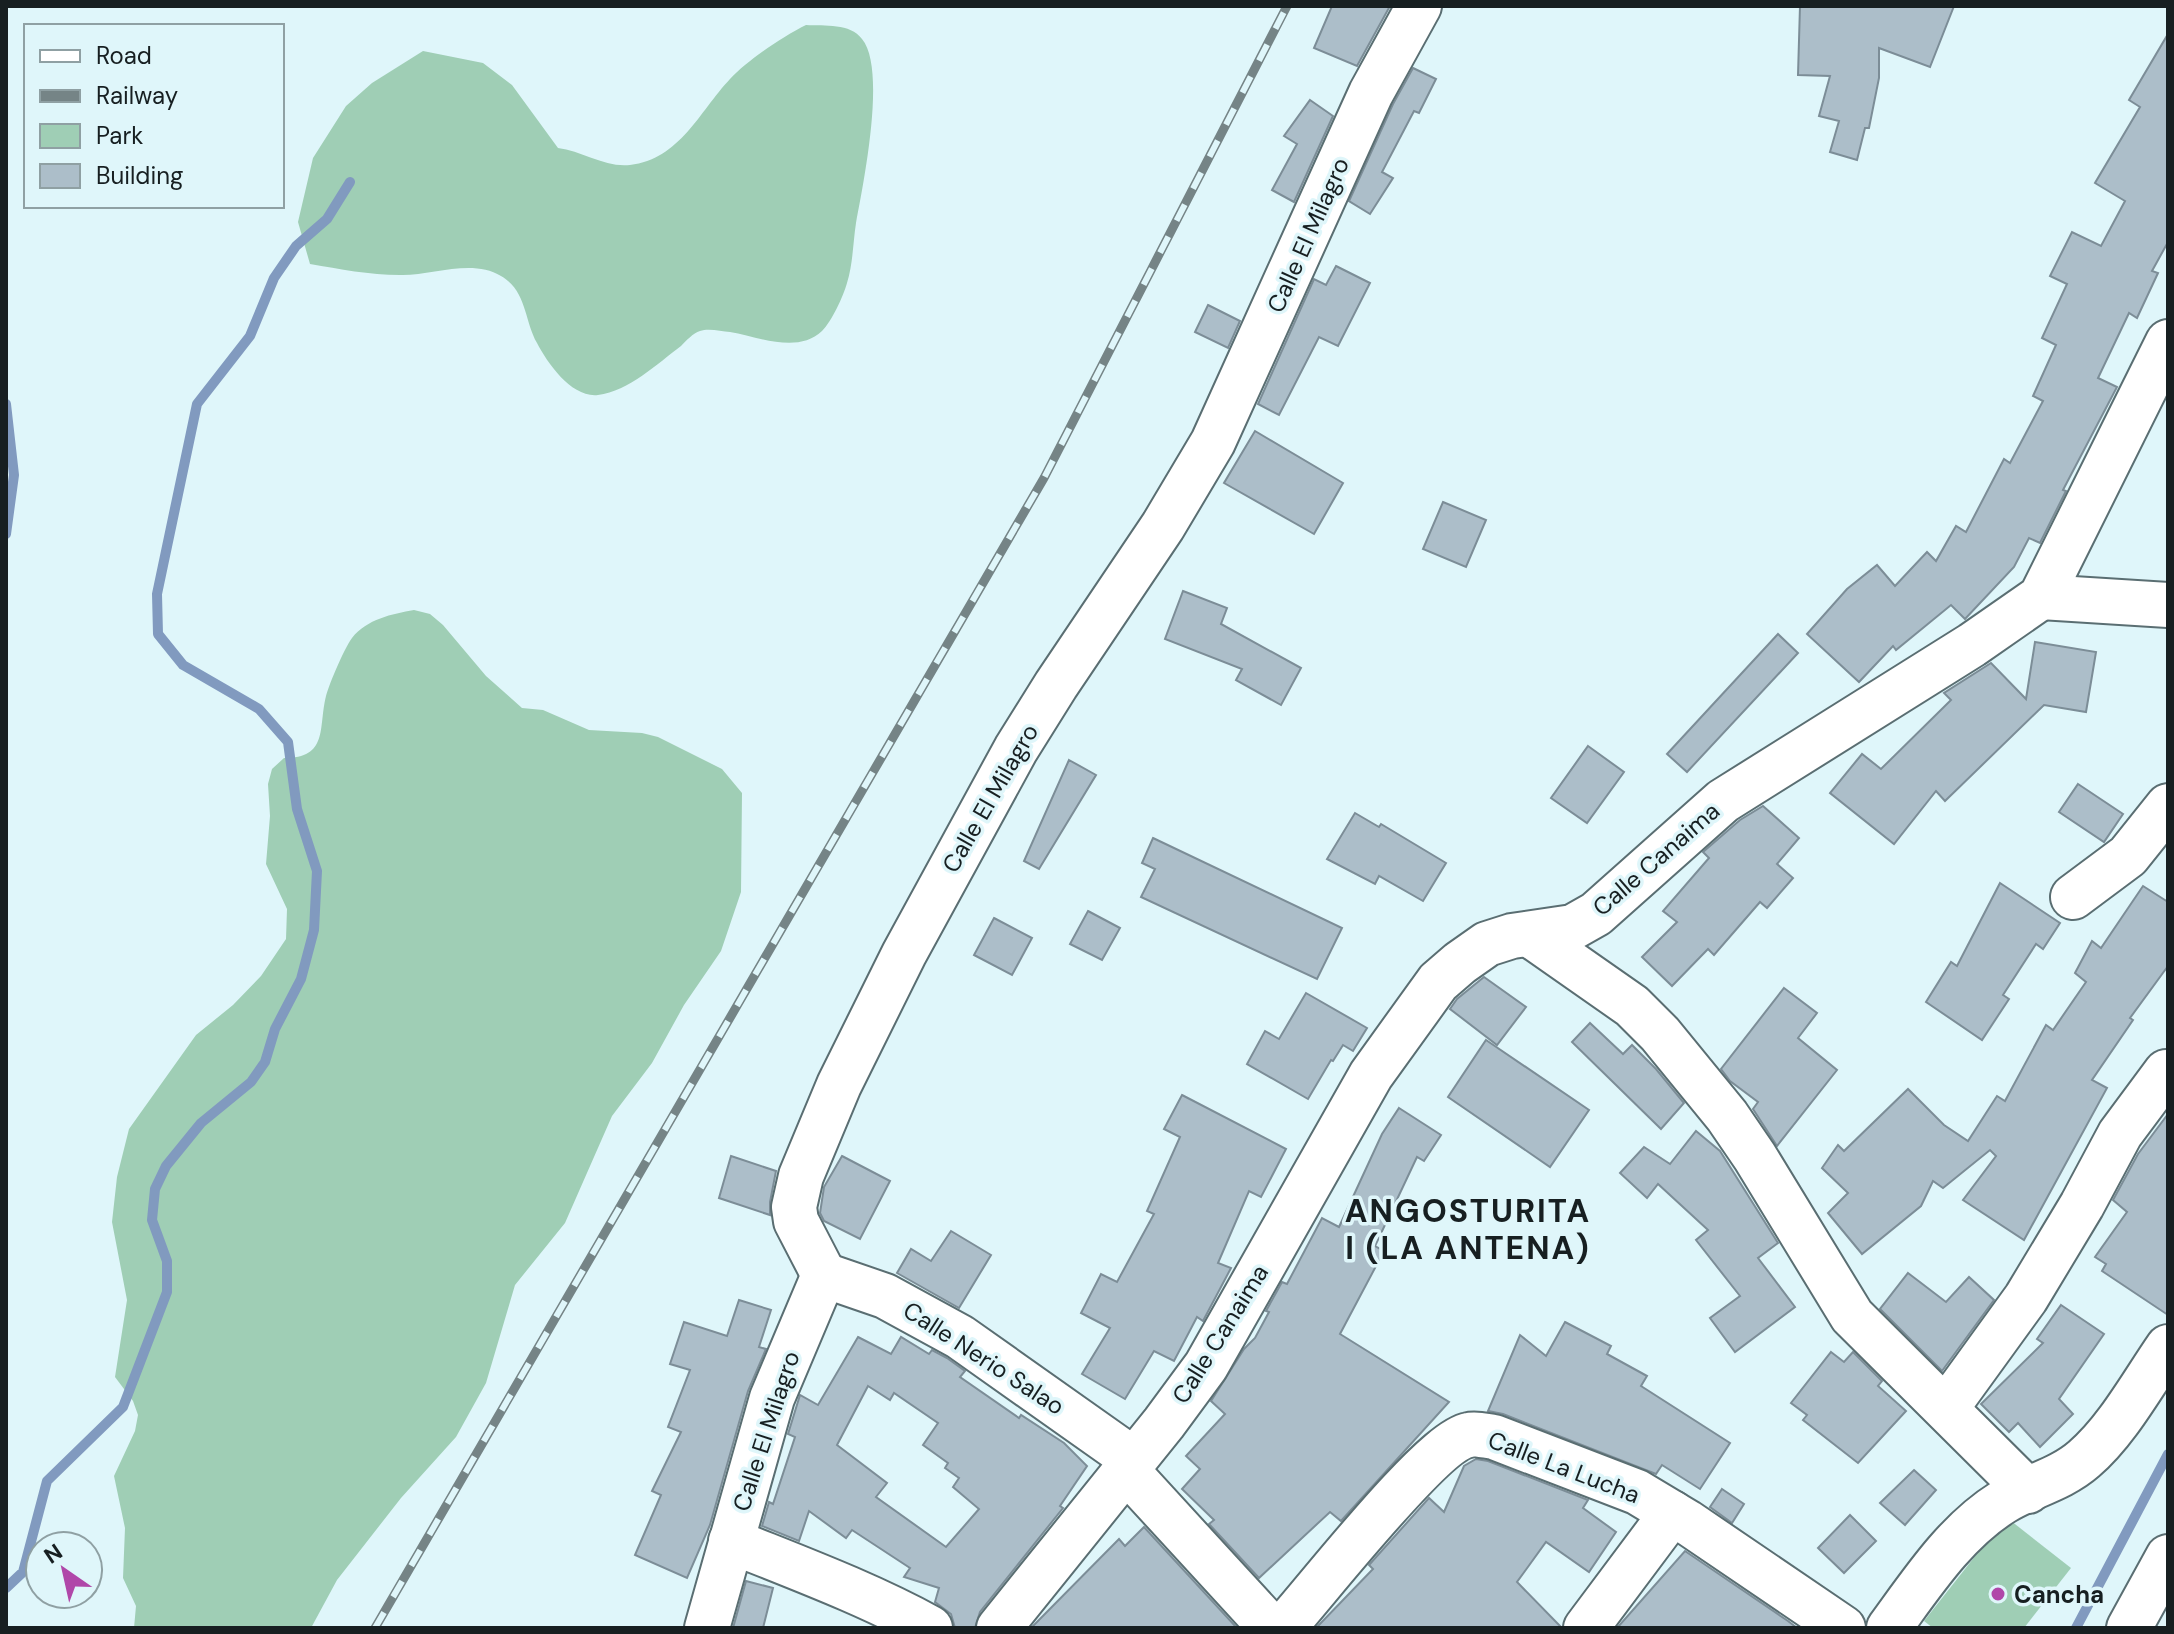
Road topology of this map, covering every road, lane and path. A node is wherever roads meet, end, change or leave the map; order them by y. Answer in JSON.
{"nodes":[{"id":1,"x":1419,"y":6,"type":"edge"},
{"id":2,"x":2168,"y":342,"type":"edge"},
{"id":3,"x":2041,"y":597,"type":"junction"},
{"id":4,"x":2168,"y":605,"type":"edge"},
{"id":5,"x":2168,"y":806,"type":"edge"},
{"id":6,"x":2073,"y":897,"type":"dead end"},
{"id":7,"x":1529,"y":934,"type":"junction"},
{"id":8,"x":2166,"y":1072,"type":"dead end"},
{"id":9,"x":824,"y":1275,"type":"junction"},
{"id":10,"x":2168,"y":1347,"type":"edge"},
{"id":11,"x":1947,"y":1407,"type":"junction"},
{"id":12,"x":1130,"y":1465,"type":"junction"},
{"id":13,"x":2028,"y":1491,"type":"junction"},
{"id":14,"x":1672,"y":1513,"type":"junction"},
{"id":15,"x":731,"y":1541,"type":"junction"},
{"id":16,"x":2168,"y":1557,"type":"edge"},
{"id":17,"x":707,"y":1628,"type":"edge"},
{"id":18,"x":930,"y":1628,"type":"edge"},
{"id":19,"x":999,"y":1628,"type":"edge"},
{"id":20,"x":1271,"y":1628,"type":"edge"},
{"id":21,"x":1283,"y":1628,"type":"edge"},
{"id":22,"x":1586,"y":1628,"type":"edge"},
{"id":23,"x":1843,"y":1628,"type":"edge"},
{"id":24,"x":1889,"y":1628,"type":"edge"},
{"id":25,"x":2129,"y":1628,"type":"edge"}],
"edges":[{"from":1,"to":9,"type":"main road","name":"Calle El Milagro"},
{"from":2,"to":3,"type":"main road","name":"Calle Canaima"},
{"from":3,"to":4,"type":"main road"},
{"from":3,"to":7,"type":"main road","name":"Calle Canaima"},
{"from":5,"to":6,"type":"main road"},
{"from":7,"to":11,"type":"main road"},
{"from":7,"to":12,"type":"main road","name":"Calle Canaima"},
{"from":8,"to":11,"type":"main road"},
{"from":9,"to":12,"type":"main road","name":"Calle Nerio Salao"},
{"from":9,"to":15,"type":"main road","name":"Calle El Milagro"},
{"from":10,"to":13,"type":"main road"},
{"from":11,"to":13,"type":"main road"},
{"from":12,"to":19,"type":"main road","name":"Calle Canaima"},
{"from":12,"to":20,"type":"main road","name":"Calle Nerio Salao"},
{"from":13,"to":24,"type":"main road"},
{"from":14,"to":21,"type":"main road","name":"Calle La Lucha"},
{"from":14,"to":22,"type":"main road"},
{"from":14,"to":23,"type":"main road","name":"Calle La Lucha"},
{"from":15,"to":17,"type":"main road","name":"Calle El Milagro"},
{"from":15,"to":18,"type":"main road"},
{"from":16,"to":25,"type":"main road"}]}
